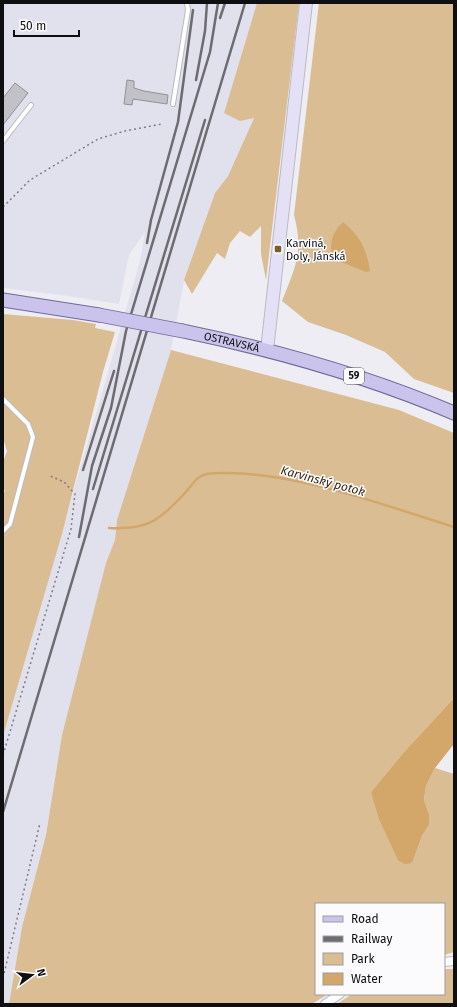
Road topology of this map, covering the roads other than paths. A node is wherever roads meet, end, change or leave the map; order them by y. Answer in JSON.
{"nodes":[{"id":1,"x":187,"y":3,"type":"edge"},
{"id":2,"x":306,"y":3,"type":"edge"},
{"id":3,"x":173,"y":104,"type":"dead end"},
{"id":4,"x":31,"y":105,"type":"dead end"},
{"id":5,"x":3,"y":141,"type":"edge"},
{"id":6,"x":3,"y":300,"type":"edge"},
{"id":7,"x":267,"y":350,"type":"junction"},
{"id":8,"x":3,"y":399,"type":"edge"},
{"id":9,"x":454,"y":413,"type":"edge"},
{"id":10,"x":3,"y":531,"type":"edge"},
{"id":11,"x":338,"y":995,"type":"edge"},
{"id":12,"x":325,"y":1004,"type":"edge"}],
"edges":[{"from":1,"to":3,"type":"lane"},
{"from":2,"to":7,"type":"street"},
{"from":4,"to":5,"type":"lane"},
{"from":6,"to":7,"type":"main road","name":"OSTRAVSKÁ","number":"59","bridge":true},
{"from":7,"to":9,"type":"main road","name":"OSTRAVSKÁ","number":"59"},
{"from":8,"to":10,"type":"lane"},
{"from":11,"to":12,"type":"street"}]}
